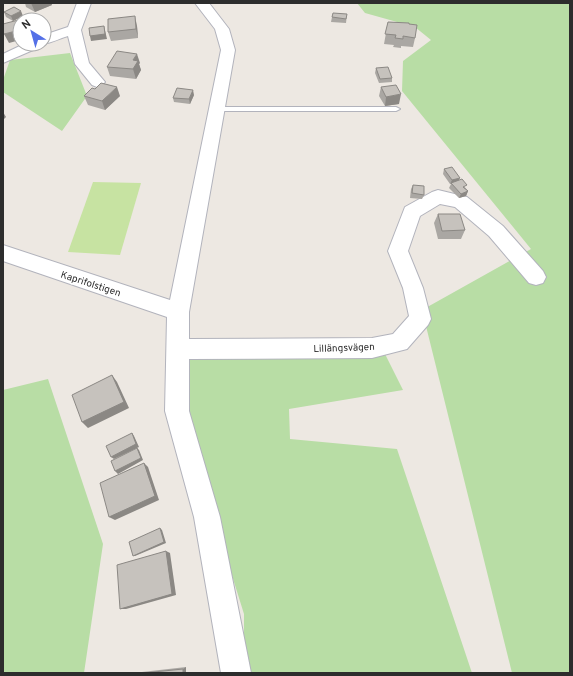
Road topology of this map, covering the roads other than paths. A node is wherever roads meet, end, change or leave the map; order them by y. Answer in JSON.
{"nodes":[{"id":1,"x":84,"y":3,"type":"edge"},
{"id":2,"x":202,"y":3,"type":"edge"},
{"id":3,"x":74,"y":30,"type":"junction"},
{"id":4,"x":52,"y":36,"type":"edge"},
{"id":5,"x":18,"y":52,"type":"edge"},
{"id":6,"x":3,"y":59,"type":"edge"},
{"id":7,"x":97,"y":82,"type":"dead end"},
{"id":8,"x":217,"y":109,"type":"junction"},
{"id":9,"x":396,"y":109,"type":"dead end"},
{"id":10,"x":3,"y":253,"type":"edge"},
{"id":11,"x":536,"y":277,"type":"dead end"},
{"id":12,"x":178,"y":312,"type":"junction"},
{"id":13,"x":178,"y":349,"type":"junction"},
{"id":14,"x":236,"y":673,"type":"edge"}],
"edges":[{"from":1,"to":3,"type":"street"},
{"from":2,"to":8,"type":"street"},
{"from":3,"to":4,"type":"street"},
{"from":3,"to":7,"type":"street"},
{"from":5,"to":6,"type":"street"},
{"from":8,"to":9,"type":"lane"},
{"from":8,"to":12,"type":"street"},
{"from":10,"to":12,"type":"street","name":"Kaprifolstigen"},
{"from":11,"to":13,"type":"street","name":"Lillängsvägen"},
{"from":12,"to":13,"type":"street"},
{"from":13,"to":14,"type":"street"}]}
